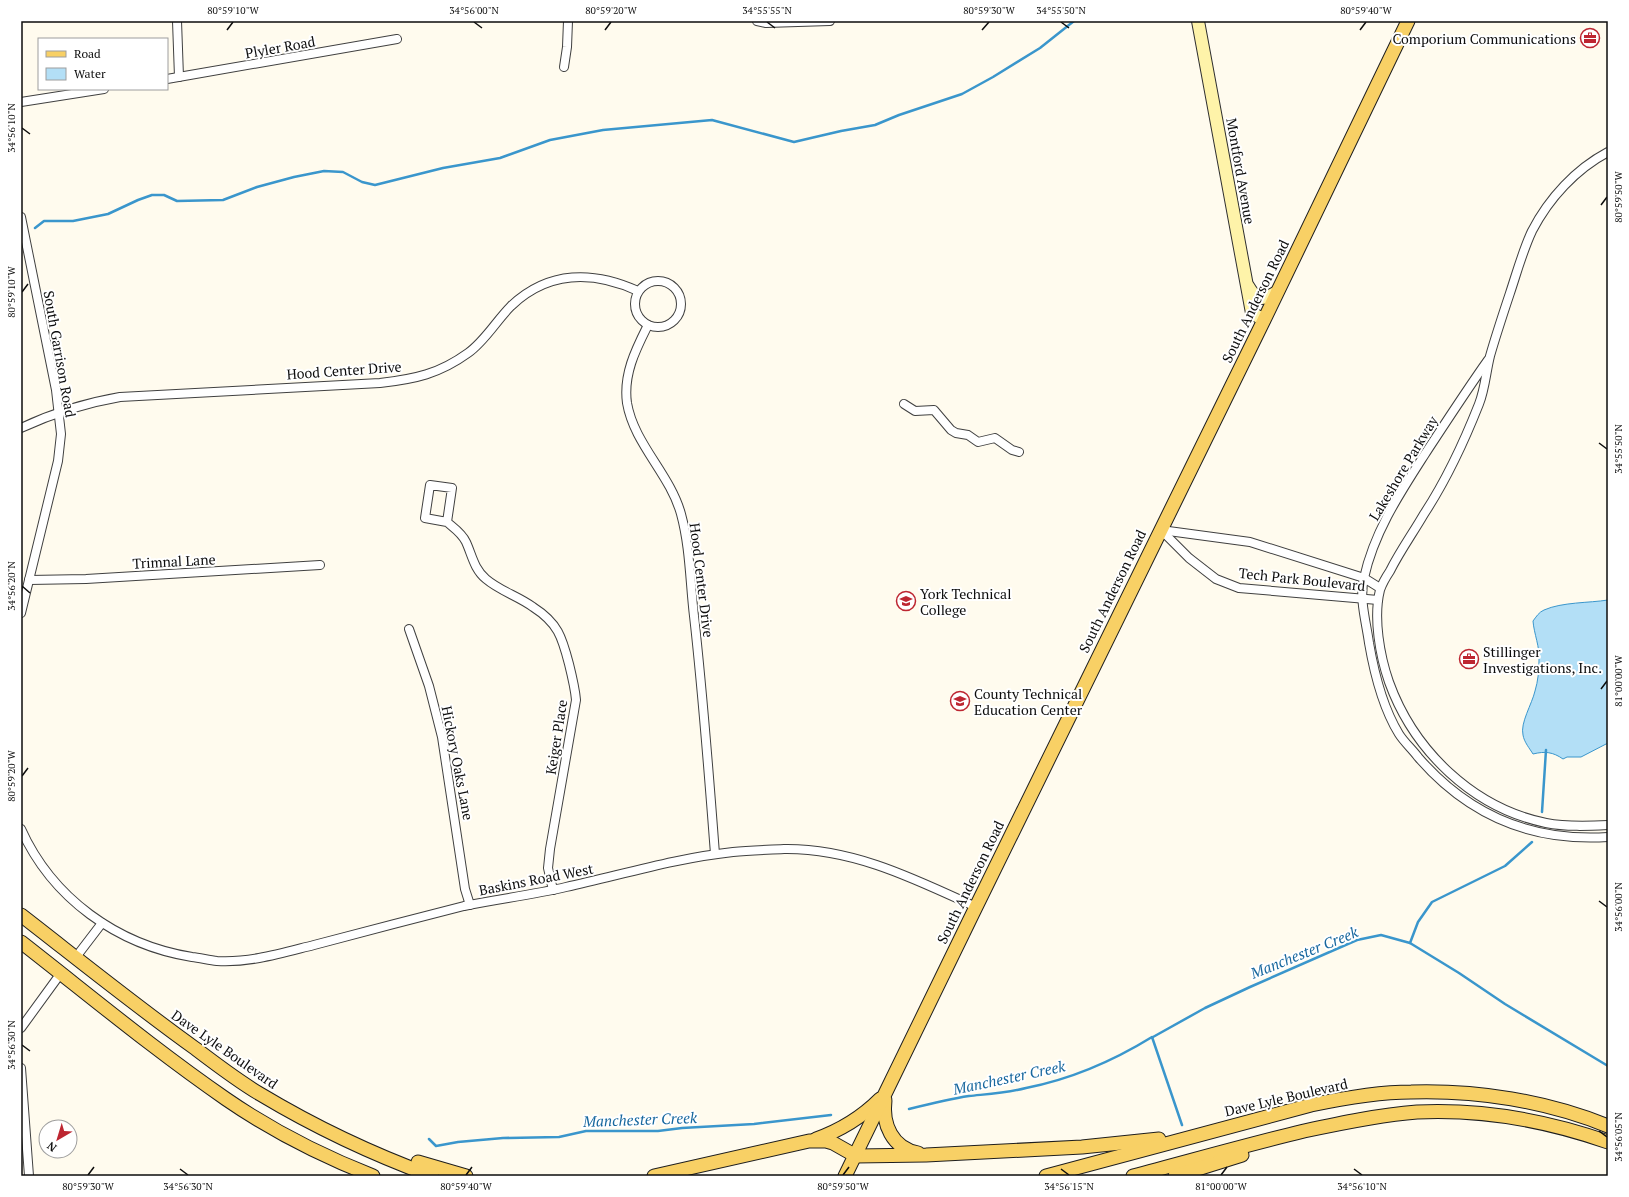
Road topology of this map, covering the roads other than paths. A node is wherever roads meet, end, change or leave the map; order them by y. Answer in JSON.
{"nodes":[{"id":1,"x":176,"y":21,"type":"edge"},
{"id":2,"x":568,"y":21,"type":"edge"},
{"id":3,"x":757,"y":21,"type":"edge"},
{"id":4,"x":830,"y":21,"type":"edge"},
{"id":5,"x":1198,"y":21,"type":"edge"},
{"id":6,"x":1408,"y":21,"type":"edge"},
{"id":7,"x":397,"y":39,"type":"dead end"},
{"id":8,"x":564,"y":67,"type":"dead end"},
{"id":9,"x":179,"y":77,"type":"junction"},
{"id":10,"x":168,"y":78,"type":"edge"},
{"id":11,"x":98,"y":90,"type":"edge"},
{"id":12,"x":21,"y":102,"type":"edge"},
{"id":13,"x":1608,"y":152,"type":"edge"},
{"id":14,"x":21,"y":217,"type":"edge"},
{"id":15,"x":1247,"y":286,"type":"junction"},
{"id":16,"x":638,"y":291,"type":"junction"},
{"id":17,"x":1277,"y":292,"type":"junction"},
{"id":18,"x":1264,"y":320,"type":"junction"},
{"id":19,"x":648,"y":325,"type":"junction"},
{"id":20,"x":1490,"y":358,"type":"junction"},
{"id":21,"x":904,"y":404,"type":"dead end"},
{"id":22,"x":59,"y":412,"type":"junction"},
{"id":23,"x":21,"y":428,"type":"edge"},
{"id":24,"x":1019,"y":452,"type":"dead end"},
{"id":25,"x":447,"y":522,"type":"junction"},
{"id":26,"x":1161,"y":530,"type":"junction"},
{"id":27,"x":320,"y":565,"type":"dead end"},
{"id":28,"x":1364,"y":578,"type":"junction"},
{"id":29,"x":29,"y":580,"type":"junction"},
{"id":30,"x":1380,"y":588,"type":"junction"},
{"id":31,"x":1361,"y":599,"type":"junction"},
{"id":32,"x":1378,"y":600,"type":"junction"},
{"id":33,"x":21,"y":613,"type":"edge"},
{"id":34,"x":410,"y":629,"type":"dead end"},
{"id":35,"x":1608,"y":825,"type":"edge"},
{"id":36,"x":21,"y":829,"type":"edge"},
{"id":37,"x":1608,"y":837,"type":"edge"},
{"id":38,"x":715,"y":854,"type":"junction"},
{"id":39,"x":553,"y":890,"type":"junction"},
{"id":40,"x":470,"y":905,"type":"junction"},
{"id":41,"x":976,"y":906,"type":"junction"},
{"id":42,"x":21,"y":915,"type":"edge"},
{"id":43,"x":102,"y":923,"type":"junction"},
{"id":44,"x":21,"y":942,"type":"edge"},
{"id":45,"x":76,"y":957,"type":"junction"},
{"id":46,"x":61,"y":973,"type":"junction"},
{"id":47,"x":21,"y":1028,"type":"edge"},
{"id":48,"x":21,"y":1068,"type":"edge"},
{"id":49,"x":886,"y":1094,"type":"junction"},
{"id":50,"x":291,"y":1112,"type":"junction"},
{"id":51,"x":1338,"y":1123,"type":"junction"},
{"id":52,"x":1608,"y":1126,"type":"edge"},
{"id":53,"x":1211,"y":1132,"type":"junction"},
{"id":54,"x":809,"y":1141,"type":"junction"},
{"id":55,"x":1608,"y":1142,"type":"edge"},
{"id":56,"x":926,"y":1155,"type":"junction"},
{"id":57,"x":856,"y":1156,"type":"junction"},
{"id":58,"x":372,"y":1175,"type":"edge"},
{"id":59,"x":30,"y":1176,"type":"edge"},
{"id":60,"x":432,"y":1176,"type":"edge"},
{"id":61,"x":466,"y":1176,"type":"edge"},
{"id":62,"x":654,"y":1176,"type":"edge"},
{"id":63,"x":845,"y":1176,"type":"edge"},
{"id":64,"x":1046,"y":1176,"type":"edge"},
{"id":65,"x":1133,"y":1176,"type":"edge"},
{"id":66,"x":1175,"y":1176,"type":"edge"}],
"edges":[{"from":1,"to":9,"type":"street"},
{"from":2,"to":8,"type":"street"},
{"from":3,"to":4,"type":"street"},
{"from":5,"to":15,"type":"street","name":"Montford Avenue"},
{"from":6,"to":17,"type":"main road","name":"South Anderson Road"},
{"from":7,"to":9,"type":"street","name":"Plyler Road"},
{"from":9,"to":10,"type":"street","name":"Plyler Road"},
{"from":11,"to":12,"type":"street"},
{"from":13,"to":20,"type":"street","name":"Lakeshore Parkway"},
{"from":14,"to":22,"type":"street","name":"South Garrison Road"},
{"from":15,"to":17,"type":"street"},
{"from":15,"to":18,"type":"street","name":"Montford Avenue"},
{"from":16,"to":19,"type":"street"},
{"from":16,"to":19,"type":"street"},
{"from":16,"to":22,"type":"street","name":"Hood Center Drive"},
{"from":17,"to":18,"type":"main road","name":"South Anderson Road"},
{"from":18,"to":26,"type":"main road","name":"South Anderson Road"},
{"from":19,"to":38,"type":"street","name":"Hood Center Drive"},
{"from":20,"to":28,"type":"street","name":"Lakeshore Parkway"},
{"from":20,"to":30,"type":"street","name":"Lakeshore Parkway"},
{"from":21,"to":24,"type":"street"},
{"from":22,"to":23,"type":"street","name":"Hood Center Drive"},
{"from":22,"to":29,"type":"street","name":"South Garrison Road"},
{"from":25,"to":25,"type":"street"},
{"from":25,"to":39,"type":"street","name":"Keiger Place"},
{"from":26,"to":28,"type":"street","name":"Tech Park Boulevard"},
{"from":26,"to":31,"type":"street","name":"Tech Park Boulevard"},
{"from":26,"to":41,"type":"main road","name":"South Anderson Road"},
{"from":27,"to":29,"type":"street","name":"Trimnal Lane"},
{"from":28,"to":30,"type":"street","name":"Tech Park Boulevard"},
{"from":28,"to":31,"type":"street","name":"Lakeshore Parkway"},
{"from":29,"to":33,"type":"street","name":"South Garrison Road"},
{"from":30,"to":32,"type":"street","name":"Lakeshore Parkway"},
{"from":31,"to":32,"type":"street","name":"Tech Park Boulevard"},
{"from":31,"to":37,"type":"street","name":"Lakeshore Parkway"},
{"from":32,"to":35,"type":"street","name":"Lakeshore Parkway"},
{"from":34,"to":40,"type":"street","name":"Hickory Oaks Lane"},
{"from":36,"to":43,"type":"street"},
{"from":38,"to":39,"type":"street","name":"Baskins Road West"},
{"from":38,"to":41,"type":"street","name":"Baskins Road West"},
{"from":39,"to":40,"type":"street","name":"Baskins Road West"},
{"from":40,"to":43,"type":"street","name":"Baskins Road West"},
{"from":41,"to":49,"type":"main road","name":"South Anderson Road"},
{"from":42,"to":45,"type":"main road","name":"Dave Lyle Boulevard"},
{"from":43,"to":45,"type":"street"},
{"from":44,"to":46,"type":"main road"},
{"from":45,"to":50,"type":"main road","name":"Dave Lyle Boulevard"},
{"from":46,"to":47,"type":"street"},
{"from":46,"to":58,"type":"main road"},
{"from":48,"to":59,"type":"street"},
{"from":49,"to":54,"type":"main road"},
{"from":49,"to":56,"type":"main road"},
{"from":49,"to":57,"type":"main road","name":"South Anderson Road"},
{"from":50,"to":60,"type":"main road","name":"Dave Lyle Boulevard"},
{"from":50,"to":61,"type":"main road"},
{"from":51,"to":55,"type":"main road"},
{"from":51,"to":65,"type":"main road"},
{"from":51,"to":66,"type":"main road"},
{"from":52,"to":53,"type":"main road","name":"Dave Lyle Boulevard"},
{"from":53,"to":56,"type":"main road"},
{"from":53,"to":64,"type":"main road","name":"Dave Lyle Boulevard"},
{"from":54,"to":57,"type":"main road"},
{"from":54,"to":62,"type":"main road"},
{"from":56,"to":57,"type":"main road"},
{"from":57,"to":63,"type":"main road","name":"South Anderson Road"}]}
